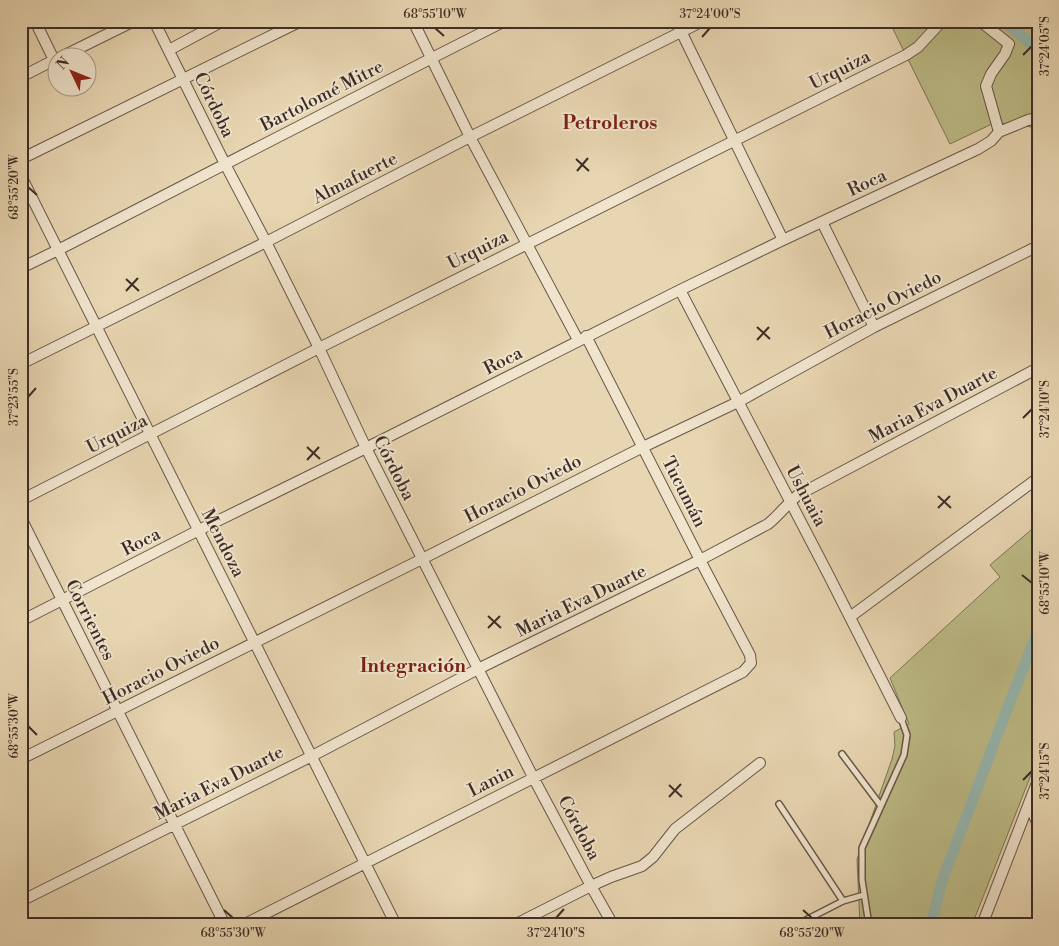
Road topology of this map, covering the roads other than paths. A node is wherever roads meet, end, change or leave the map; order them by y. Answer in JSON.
{"nodes":[{"id":1,"x":35,"y":21,"type":"edge"},
{"id":2,"x":134,"y":21,"type":"edge"},
{"id":3,"x":154,"y":21,"type":"edge"},
{"id":4,"x":223,"y":21,"type":"edge"},
{"id":5,"x":301,"y":21,"type":"edge"},
{"id":6,"x":413,"y":21,"type":"edge"},
{"id":7,"x":505,"y":21,"type":"edge"},
{"id":8,"x":676,"y":21,"type":"edge"},
{"id":9,"x":703,"y":21,"type":"edge"},
{"id":10,"x":942,"y":21,"type":"edge"},
{"id":11,"x":980,"y":21,"type":"edge"},
{"id":12,"x":681,"y":33,"type":"junction"},
{"id":13,"x":51,"y":48,"type":"edge"},
{"id":14,"x":79,"y":48,"type":"edge"},
{"id":15,"x":169,"y":50,"type":"junction"},
{"id":16,"x":432,"y":58,"type":"junction"},
{"id":17,"x":48,"y":64,"type":"edge"},
{"id":18,"x":21,"y":77,"type":"edge"},
{"id":19,"x":182,"y":80,"type":"junction"},
{"id":20,"x":1038,"y":118,"type":"edge"},
{"id":21,"x":1000,"y":132,"type":"junction"},
{"id":22,"x":470,"y":137,"type":"junction"},
{"id":23,"x":734,"y":141,"type":"junction"},
{"id":24,"x":21,"y":159,"type":"edge"},
{"id":25,"x":225,"y":164,"type":"junction"},
{"id":26,"x":21,"y":176,"type":"edge"},
{"id":27,"x":822,"y":222,"type":"junction"},
{"id":28,"x":783,"y":240,"type":"junction"},
{"id":29,"x":266,"y":242,"type":"junction"},
{"id":30,"x":527,"y":243,"type":"junction"},
{"id":31,"x":1038,"y":246,"type":"edge"},
{"id":32,"x":58,"y":250,"type":"junction"},
{"id":33,"x":21,"y":268,"type":"edge"},
{"id":34,"x":680,"y":290,"type":"junction"},
{"id":35,"x":96,"y":325,"type":"junction"},
{"id":36,"x":874,"y":327,"type":"junction"},
{"id":37,"x":582,"y":338,"type":"junction"},
{"id":38,"x":319,"y":348,"type":"junction"},
{"id":39,"x":21,"y":364,"type":"edge"},
{"id":40,"x":1038,"y":368,"type":"edge"},
{"id":41,"x":738,"y":402,"type":"junction"},
{"id":42,"x":151,"y":434,"type":"junction"},
{"id":43,"x":642,"y":447,"type":"junction"},
{"id":44,"x":366,"y":448,"type":"junction"},
{"id":45,"x":1038,"y":478,"type":"edge"},
{"id":46,"x":21,"y":500,"type":"edge"},
{"id":47,"x":790,"y":502,"type":"junction"},
{"id":48,"x":21,"y":518,"type":"edge"},
{"id":49,"x":199,"y":530,"type":"junction"},
{"id":50,"x":422,"y":559,"type":"junction"},
{"id":51,"x":700,"y":560,"type":"junction"},
{"id":52,"x":62,"y":600,"type":"junction"},
{"id":53,"x":850,"y":618,"type":"junction"},
{"id":54,"x":21,"y":621,"type":"edge"},
{"id":55,"x":255,"y":642,"type":"junction"},
{"id":56,"x":751,"y":663,"type":"joint"},
{"id":57,"x":478,"y":669,"type":"junction"},
{"id":58,"x":118,"y":711,"type":"junction"},
{"id":59,"x":901,"y":718,"type":"joint"},
{"id":60,"x":842,"y":754,"type":"dead end"},
{"id":61,"x":312,"y":756,"type":"junction"},
{"id":62,"x":21,"y":759,"type":"edge"},
{"id":63,"x":760,"y":763,"type":"dead end"},
{"id":64,"x":534,"y":777,"type":"junction"},
{"id":65,"x":1038,"y":780,"type":"edge"},
{"id":66,"x":1029,"y":803,"type":"junction"},
{"id":67,"x":779,"y":804,"type":"dead end"},
{"id":68,"x":881,"y":806,"type":"junction"},
{"id":69,"x":175,"y":824,"type":"junction"},
{"id":70,"x":1038,"y":825,"type":"edge"},
{"id":71,"x":366,"y":864,"type":"junction"},
{"id":72,"x":591,"y":886,"type":"junction"},
{"id":73,"x":864,"y":895,"type":"junction"},
{"id":74,"x":21,"y":901,"type":"edge"},
{"id":75,"x":843,"y":901,"type":"junction"},
{"id":76,"x":225,"y":925,"type":"edge"},
{"id":77,"x":243,"y":925,"type":"edge"},
{"id":78,"x":396,"y":925,"type":"edge"},
{"id":79,"x":514,"y":925,"type":"edge"},
{"id":80,"x":613,"y":925,"type":"edge"},
{"id":81,"x":796,"y":925,"type":"edge"},
{"id":82,"x":869,"y":925,"type":"edge"},
{"id":83,"x":982,"y":925,"type":"edge"}],
"edges":[{"from":1,"to":13,"type":"street"},
{"from":2,"to":14,"type":"street"},
{"from":3,"to":15,"type":"street","name":"Córdoba"},
{"from":4,"to":15,"type":"street"},
{"from":5,"to":19,"type":"street"},
{"from":6,"to":16,"type":"street","name":"Tucumán"},
{"from":7,"to":16,"type":"street","name":"Bartolomé Mitre"},
{"from":8,"to":12,"type":"street"},
{"from":9,"to":12,"type":"street","name":"Almafuerte"},
{"from":10,"to":23,"type":"street","name":"Urquiza"},
{"from":11,"to":21,"type":"street"},
{"from":12,"to":22,"type":"street","name":"Almafuerte"},
{"from":12,"to":23,"type":"street"},
{"from":15,"to":19,"type":"street","name":"Córdoba"},
{"from":16,"to":22,"type":"street","name":"Tucumán"},
{"from":16,"to":25,"type":"street","name":"Bartolomé Mitre"},
{"from":17,"to":18,"type":"street"},
{"from":19,"to":24,"type":"street"},
{"from":19,"to":25,"type":"street","name":"Córdoba"},
{"from":20,"to":21,"type":"street","name":"Roca"},
{"from":21,"to":27,"type":"street","name":"Roca"},
{"from":22,"to":29,"type":"street","name":"Almafuerte"},
{"from":22,"to":30,"type":"street","name":"Tucumán"},
{"from":23,"to":28,"type":"street"},
{"from":23,"to":30,"type":"street","name":"Urquiza"},
{"from":25,"to":29,"type":"street","name":"Córdoba"},
{"from":25,"to":32,"type":"street","name":"Bartolomé Mitre"},
{"from":26,"to":32,"type":"street","name":"Mendoza"},
{"from":27,"to":28,"type":"street","name":"Roca"},
{"from":27,"to":36,"type":"street"},
{"from":28,"to":34,"type":"street","name":"Roca"},
{"from":29,"to":35,"type":"street","name":"Almafuerte"},
{"from":29,"to":38,"type":"street","name":"Córdoba"},
{"from":30,"to":37,"type":"street","name":"Tucumán"},
{"from":30,"to":38,"type":"street","name":"Urquiza"},
{"from":31,"to":36,"type":"street","name":"Horacio Oviedo"},
{"from":32,"to":33,"type":"street","name":"Bartolomé Mitre"},
{"from":32,"to":35,"type":"street","name":"Mendoza"},
{"from":34,"to":37,"type":"street","name":"Roca"},
{"from":34,"to":41,"type":"street","name":"Ushuaia"},
{"from":35,"to":39,"type":"street","name":"Almafuerte"},
{"from":35,"to":42,"type":"street","name":"Mendoza"},
{"from":36,"to":41,"type":"street","name":"Horacio Oviedo"},
{"from":37,"to":43,"type":"street","name":"Tucumán"},
{"from":37,"to":44,"type":"street","name":"Roca"},
{"from":38,"to":42,"type":"street","name":"Urquiza"},
{"from":38,"to":44,"type":"street","name":"Córdoba"},
{"from":40,"to":47,"type":"street","name":"Maria Eva Duarte"},
{"from":41,"to":43,"type":"street","name":"Horacio Oviedo"},
{"from":41,"to":47,"type":"street","name":"Ushuaia"},
{"from":42,"to":46,"type":"street","name":"Urquiza"},
{"from":42,"to":49,"type":"street","name":"Mendoza"},
{"from":43,"to":50,"type":"street","name":"Horacio Oviedo"},
{"from":43,"to":51,"type":"street","name":"Tucumán"},
{"from":44,"to":49,"type":"street","name":"Roca"},
{"from":44,"to":50,"type":"street","name":"Córdoba"},
{"from":45,"to":53,"type":"street"},
{"from":47,"to":51,"type":"street","name":"Maria Eva Duarte"},
{"from":47,"to":53,"type":"street","name":"Ushuaia"},
{"from":48,"to":52,"type":"street","name":"Corrientes"},
{"from":49,"to":52,"type":"street","name":"Roca"},
{"from":49,"to":55,"type":"street","name":"Mendoza"},
{"from":50,"to":55,"type":"street","name":"Horacio Oviedo"},
{"from":50,"to":57,"type":"street","name":"Córdoba"},
{"from":51,"to":56,"type":"street","name":"Tucumán"},
{"from":51,"to":57,"type":"street","name":"Maria Eva Duarte"},
{"from":52,"to":54,"type":"street","name":"Roca"},
{"from":52,"to":58,"type":"street","name":"Corrientes"},
{"from":53,"to":59,"type":"street","name":"Ushuaia"},
{"from":55,"to":58,"type":"street","name":"Horacio Oviedo"},
{"from":55,"to":61,"type":"street","name":"Mendoza"},
{"from":56,"to":64,"type":"street","name":"Lanin"},
{"from":57,"to":61,"type":"street","name":"Maria Eva Duarte"},
{"from":57,"to":64,"type":"street","name":"Córdoba"},
{"from":58,"to":62,"type":"street","name":"Horacio Oviedo"},
{"from":58,"to":69,"type":"street","name":"Corrientes"},
{"from":59,"to":68,"type":"lane"},
{"from":60,"to":68,"type":"lane"},
{"from":61,"to":69,"type":"street","name":"Maria Eva Duarte"},
{"from":61,"to":71,"type":"street","name":"Mendoza"},
{"from":63,"to":72,"type":"street"},
{"from":64,"to":71,"type":"street","name":"Lanin"},
{"from":64,"to":72,"type":"street","name":"Córdoba"},
{"from":65,"to":66,"type":"street"},
{"from":66,"to":70,"type":"street"},
{"from":66,"to":83,"type":"street"},
{"from":67,"to":75,"type":"lane"},
{"from":68,"to":73,"type":"lane"},
{"from":69,"to":74,"type":"street","name":"Maria Eva Duarte"},
{"from":69,"to":76,"type":"street","name":"Corrientes"},
{"from":71,"to":77,"type":"street","name":"Lanin"},
{"from":71,"to":78,"type":"street","name":"Mendoza"},
{"from":72,"to":79,"type":"street"},
{"from":72,"to":80,"type":"street","name":"Córdoba"},
{"from":73,"to":75,"type":"lane"},
{"from":73,"to":82,"type":"lane"},
{"from":75,"to":81,"type":"lane"}]}
